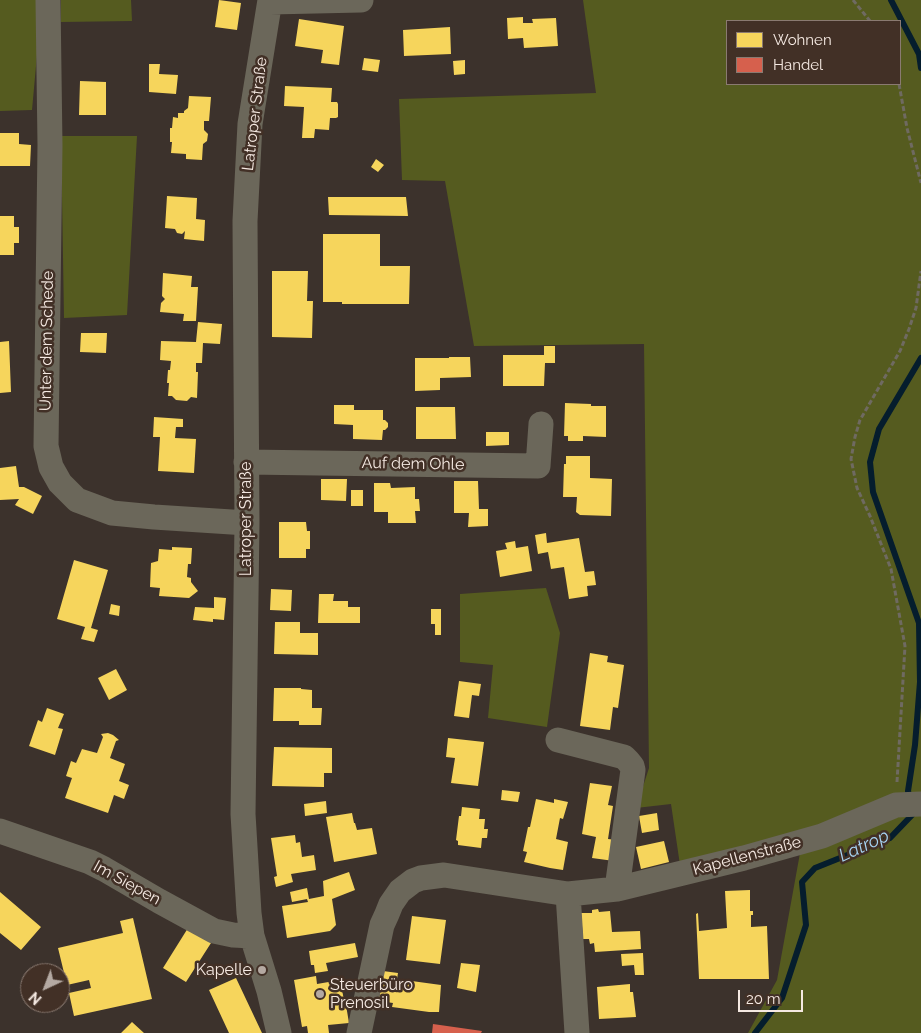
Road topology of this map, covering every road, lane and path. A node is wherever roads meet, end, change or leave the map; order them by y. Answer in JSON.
{"nodes":[{"id":1,"x":48,"y":0,"type":"edge"},
{"id":2,"x":361,"y":0,"type":"edge"},
{"id":3,"x":853,"y":0,"type":"edge"},
{"id":4,"x":270,"y":1,"type":"edge"},
{"id":5,"x":869,"y":20,"type":"edge"},
{"id":6,"x":899,"y":85,"type":"edge"},
{"id":7,"x":921,"y":183,"type":"edge"},
{"id":8,"x":921,"y":271,"type":"edge"},
{"id":9,"x":541,"y":424,"type":"dead end"},
{"id":10,"x":246,"y":462,"type":"junction"},
{"id":11,"x":247,"y":523,"type":"junction"},
{"id":12,"x":558,"y":740,"type":"dead end"},
{"id":13,"x":907,"y":804,"type":"edge"},
{"id":14,"x":0,"y":831,"type":"edge"},
{"id":15,"x":617,"y":888,"type":"junction"},
{"id":16,"x":568,"y":894,"type":"junction"},
{"id":17,"x":252,"y":936,"type":"junction"},
{"id":18,"x":279,"y":1033,"type":"edge"},
{"id":19,"x":359,"y":1033,"type":"edge"},
{"id":20,"x":577,"y":1033,"type":"edge"}],
"edges":[{"from":1,"to":11,"type":"street","name":"Unter dem Schede"},
{"from":2,"to":4,"type":"street","name":"Latroper Straße"},
{"from":3,"to":5,"type":"path"},
{"from":4,"to":10,"type":"street","name":"Latroper Straße"},
{"from":6,"to":7,"type":"path"},
{"from":8,"to":13,"type":"path"},
{"from":9,"to":10,"type":"street","name":"Auf dem Ohle"},
{"from":10,"to":11,"type":"street","name":"Latroper Straße"},
{"from":11,"to":17,"type":"street","name":"Latroper Straße"},
{"from":12,"to":15,"type":"street"},
{"from":13,"to":15,"type":"street","name":"Kapellenstraße"},
{"from":14,"to":17,"type":"street","name":"Im Siepen"},
{"from":15,"to":16,"type":"street","name":"Kapellenstraße"},
{"from":16,"to":19,"type":"street","name":"Kapellenstraße"},
{"from":16,"to":20,"type":"street"},
{"from":17,"to":18,"type":"street","name":"Latroper Straße"}]}
